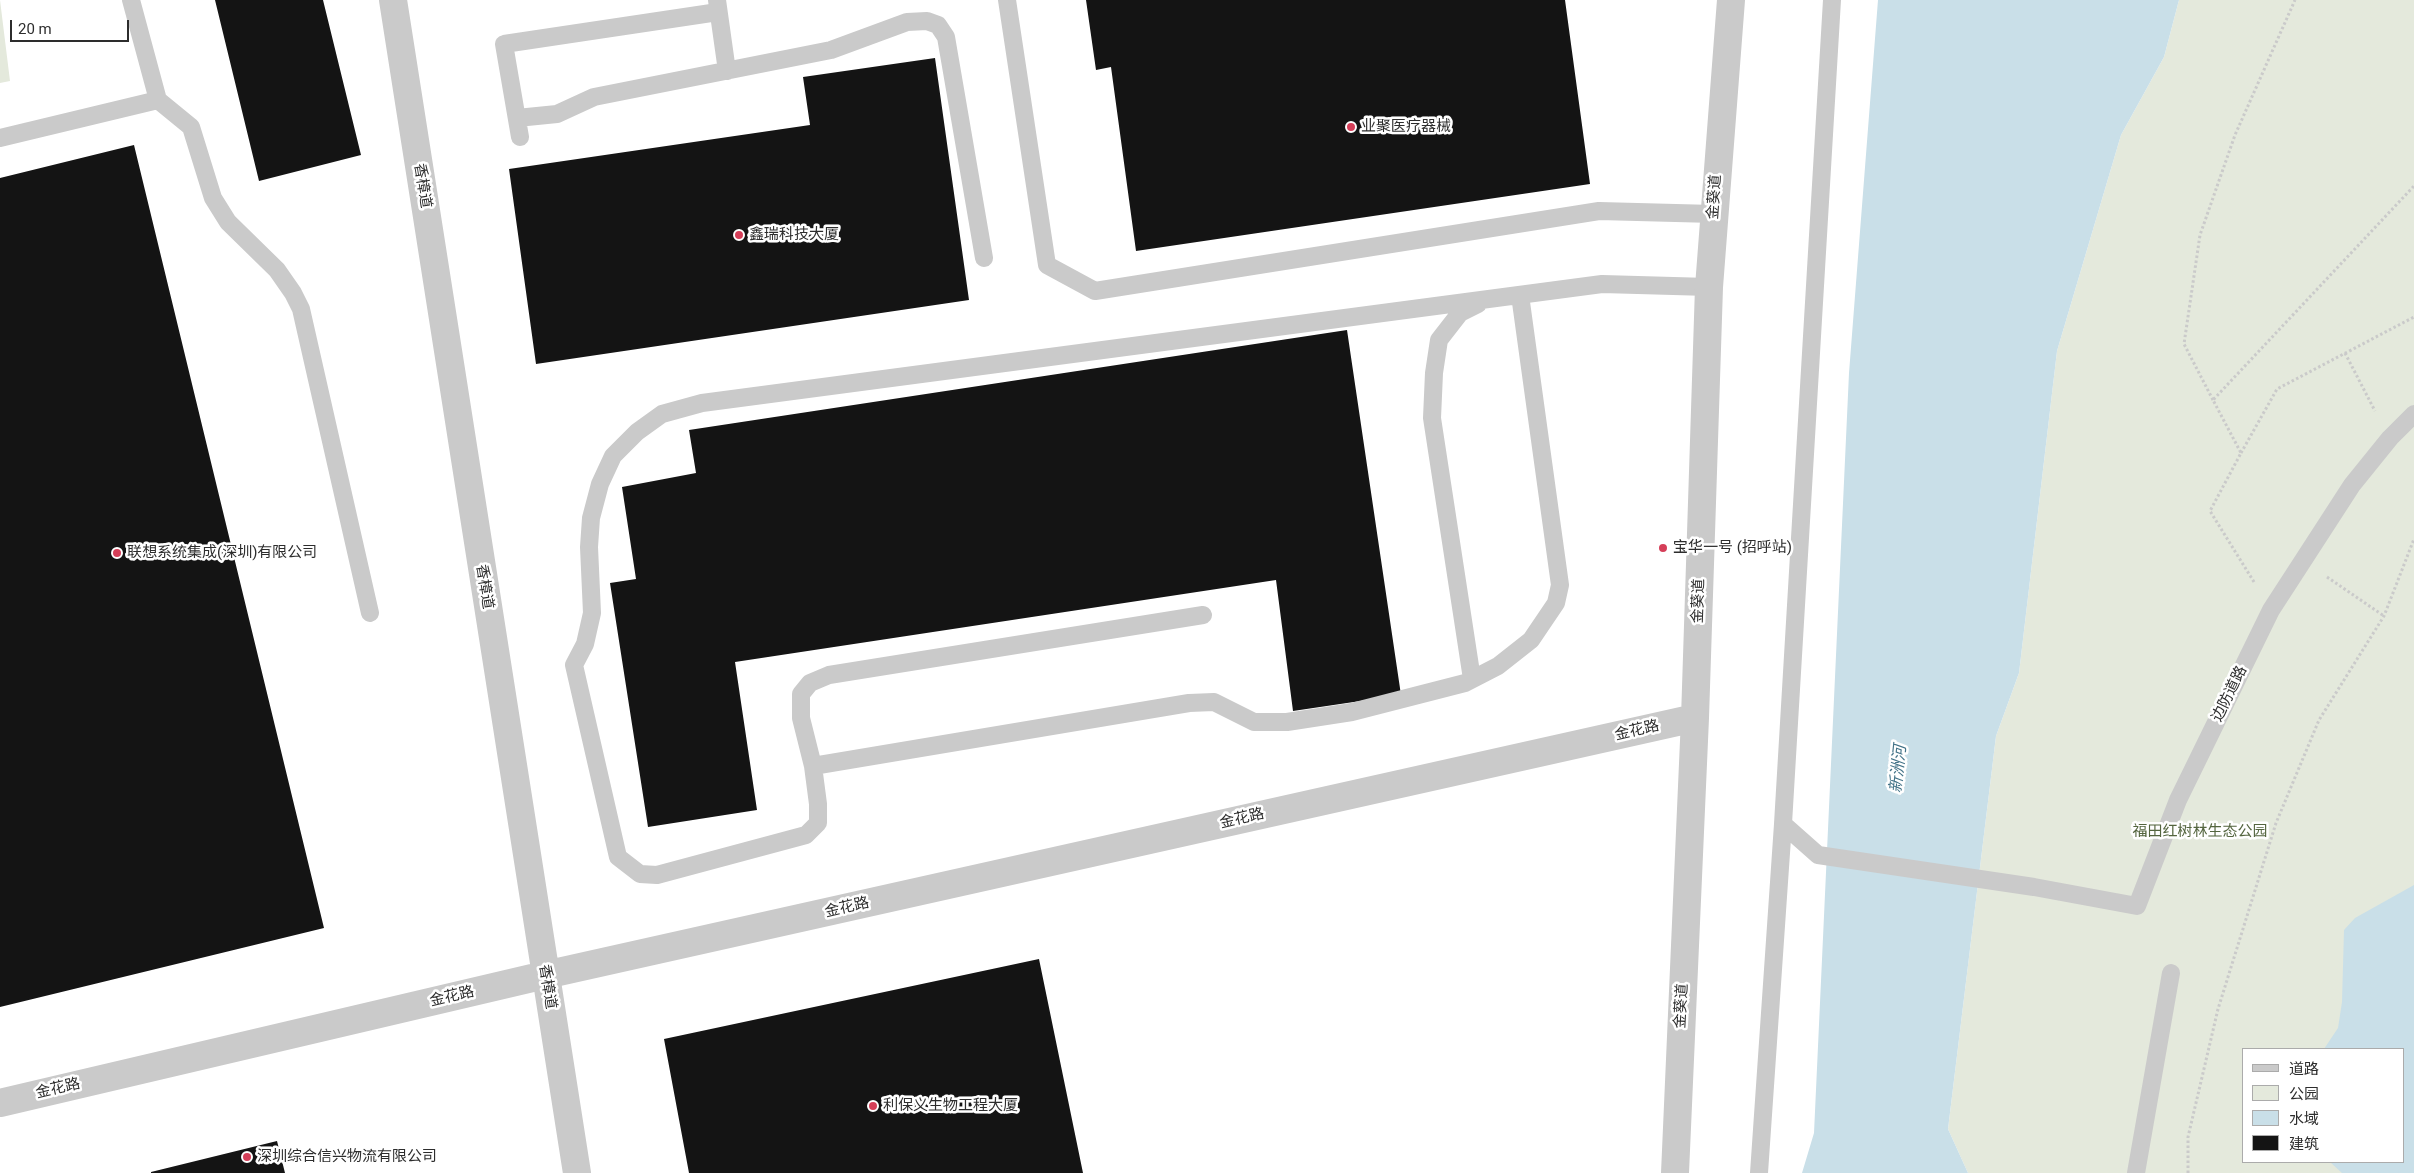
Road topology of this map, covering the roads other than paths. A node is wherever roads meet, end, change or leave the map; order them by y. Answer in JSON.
{"nodes":[{"id":1,"x":130,"y":0,"type":"edge"},
{"id":2,"x":393,"y":0,"type":"edge"},
{"id":3,"x":1007,"y":0,"type":"edge"},
{"id":4,"x":1731,"y":0,"type":"edge"},
{"id":5,"x":1832,"y":0,"type":"edge"},
{"id":6,"x":718,"y":6,"type":"edge"},
{"id":7,"x":727,"y":71,"type":"junction"},
{"id":8,"x":158,"y":100,"type":"junction"},
{"id":9,"x":517,"y":118,"type":"junction"},
{"id":10,"x":0,"y":138,"type":"edge"},
{"id":11,"x":520,"y":138,"type":"dead end"},
{"id":12,"x":1714,"y":214,"type":"junction"},
{"id":13,"x":984,"y":258,"type":"dead end"},
{"id":14,"x":1708,"y":287,"type":"junction"},
{"id":15,"x":1520,"y":295,"type":"junction"},
{"id":16,"x":1488,"y":299,"type":"junction"},
{"id":17,"x":2414,"y":414,"type":"edge"},
{"id":18,"x":370,"y":613,"type":"dead end"},
{"id":19,"x":1203,"y":615,"type":"dead end"},
{"id":20,"x":1472,"y":679,"type":"junction"},
{"id":21,"x":1695,"y":718,"type":"junction"},
{"id":22,"x":813,"y":766,"type":"junction"},
{"id":23,"x":1783,"y":824,"type":"junction"},
{"id":24,"x":2171,"y":973,"type":"dead end"},
{"id":25,"x":545,"y":975,"type":"junction"},
{"id":26,"x":0,"y":1103,"type":"edge"},
{"id":27,"x":577,"y":1173,"type":"edge"},
{"id":28,"x":1675,"y":1173,"type":"edge"},
{"id":29,"x":1759,"y":1173,"type":"edge"},
{"id":30,"x":2136,"y":1173,"type":"edge"}],
"edges":[{"from":1,"to":8,"type":"lane"},
{"from":2,"to":25,"type":"street","name":"香樟道"},
{"from":3,"to":12,"type":"lane"},
{"from":4,"to":12,"type":"street","name":"金葵道"},
{"from":5,"to":23,"type":"lane"},
{"from":6,"to":7,"type":"lane"},
{"from":6,"to":9,"type":"lane"},
{"from":7,"to":9,"type":"lane"},
{"from":7,"to":13,"type":"lane"},
{"from":8,"to":10,"type":"lane"},
{"from":8,"to":18,"type":"lane"},
{"from":9,"to":11,"type":"lane"},
{"from":12,"to":14,"type":"street","name":"金葵道"},
{"from":14,"to":15,"type":"lane"},
{"from":14,"to":21,"type":"street","name":"金葵道"},
{"from":15,"to":16,"type":"lane"},
{"from":15,"to":20,"type":"lane"},
{"from":16,"to":20,"type":"lane"},
{"from":16,"to":22,"type":"lane"},
{"from":17,"to":23,"type":"lane","name":"边防道路"},
{"from":19,"to":22,"type":"lane"},
{"from":20,"to":22,"type":"lane"},
{"from":21,"to":25,"type":"street","name":"金花路"},
{"from":21,"to":28,"type":"street","name":"金葵道"},
{"from":23,"to":29,"type":"lane"},
{"from":24,"to":30,"type":"lane"},
{"from":25,"to":26,"type":"street","name":"金花路"},
{"from":25,"to":27,"type":"street","name":"香樟道"}]}
